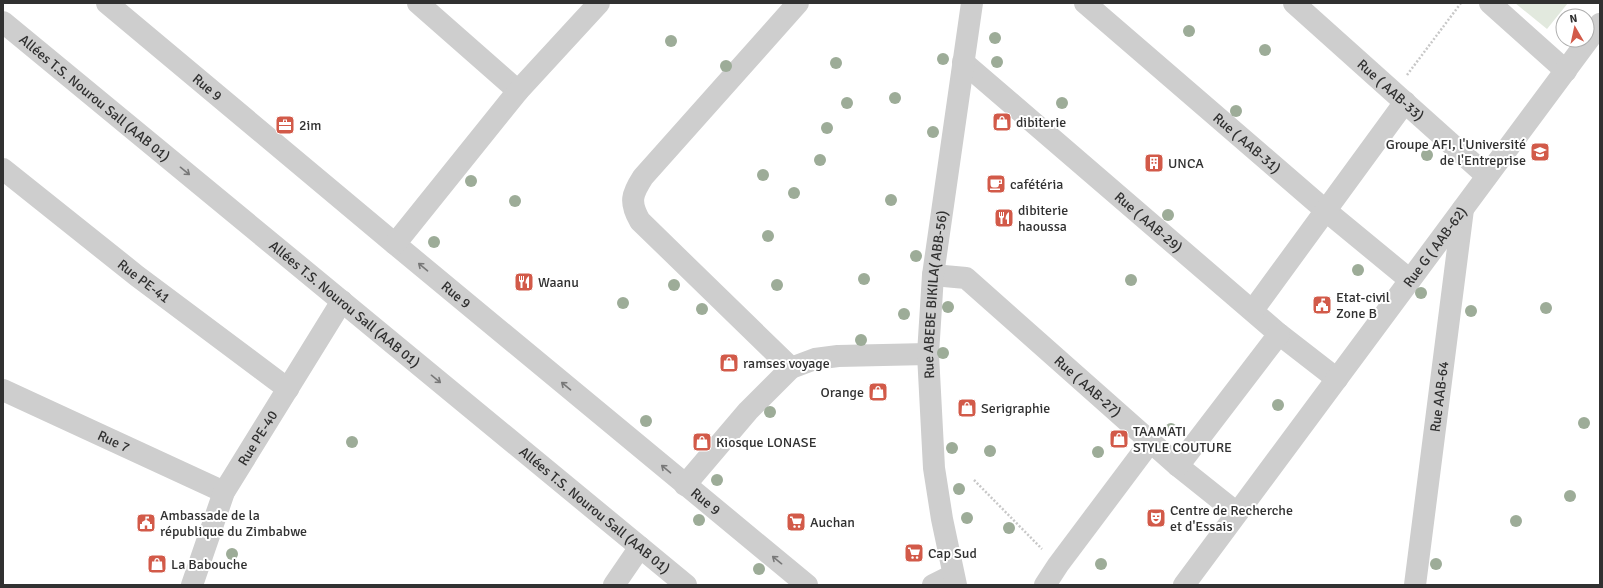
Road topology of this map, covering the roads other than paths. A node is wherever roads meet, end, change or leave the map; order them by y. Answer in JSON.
{"nodes":[{"id":1,"x":107,"y":3,"type":"edge"},
{"id":2,"x":418,"y":3,"type":"edge"},
{"id":3,"x":599,"y":3,"type":"edge"},
{"id":4,"x":798,"y":3,"type":"edge"},
{"id":5,"x":972,"y":3,"type":"edge"},
{"id":6,"x":1085,"y":3,"type":"edge"},
{"id":7,"x":1294,"y":3,"type":"edge"},
{"id":8,"x":1490,"y":3,"type":"edge"},
{"id":9,"x":3,"y":22,"type":"edge"},
{"id":10,"x":1600,"y":24,"type":"edge"},
{"id":11,"x":963,"y":62,"type":"junction"},
{"id":12,"x":1566,"y":70,"type":"junction"},
{"id":13,"x":518,"y":91,"type":"junction"},
{"id":14,"x":1399,"y":98,"type":"junction"},
{"id":15,"x":3,"y":169,"type":"edge"},
{"id":16,"x":1487,"y":176,"type":"junction"},
{"id":17,"x":1463,"y":208,"type":"junction"},
{"id":18,"x":1325,"y":210,"type":"junction"},
{"id":19,"x":395,"y":244,"type":"junction"},
{"id":20,"x":933,"y":275,"type":"junction"},
{"id":21,"x":1410,"y":280,"type":"junction"},
{"id":22,"x":342,"y":301,"type":"junction"},
{"id":23,"x":1253,"y":310,"type":"junction"},
{"id":24,"x":1279,"y":334,"type":"junction"},
{"id":25,"x":928,"y":354,"type":"junction"},
{"id":26,"x":791,"y":368,"type":"junction"},
{"id":27,"x":1337,"y":379,"type":"junction"},
{"id":28,"x":288,"y":389,"type":"junction"},
{"id":29,"x":3,"y":390,"type":"edge"},
{"id":30,"x":1151,"y":441,"type":"junction"},
{"id":31,"x":1178,"y":466,"type":"junction"},
{"id":32,"x":685,"y":485,"type":"junction"},
{"id":33,"x":224,"y":492,"type":"junction"},
{"id":34,"x":1238,"y":513,"type":"junction"},
{"id":35,"x":640,"y":547,"type":"junction"},
{"id":36,"x":955,"y":580,"type":"edge"},
{"id":37,"x":192,"y":585,"type":"edge"},
{"id":38,"x":614,"y":585,"type":"edge"},
{"id":39,"x":686,"y":585,"type":"edge"},
{"id":40,"x":807,"y":585,"type":"edge"},
{"id":41,"x":934,"y":585,"type":"edge"},
{"id":42,"x":1045,"y":585,"type":"edge"},
{"id":43,"x":1184,"y":585,"type":"edge"},
{"id":44,"x":1415,"y":585,"type":"edge"}],
"edges":[{"from":1,"to":19,"type":"street","name":"Rue 9"},
{"from":2,"to":13,"type":"street"},
{"from":3,"to":13,"type":"street"},
{"from":4,"to":26,"type":"street"},
{"from":5,"to":11,"type":"street","name":"Rue ABEBE BIKILA( ABB-56)"},
{"from":6,"to":18,"type":"street","name":"Rue ( AAB-31)"},
{"from":7,"to":14,"type":"street","name":"Rue ( AAB-33)"},
{"from":8,"to":12,"type":"street"},
{"from":9,"to":22,"type":"street","name":"Allées T.S. Nourou Sall (AAB 01)","one_way":true},
{"from":10,"to":12,"type":"street","name":"Rue G ( AAB-62)"},
{"from":11,"to":20,"type":"street","name":"Rue ABEBE BIKILA( ABB-56)"},
{"from":11,"to":23,"type":"street","name":"Rue ( AAB-29)"},
{"from":12,"to":16,"type":"street","name":"Rue G ( AAB-62)"},
{"from":13,"to":19,"type":"street"},
{"from":14,"to":16,"type":"street","name":"Rue ( AAB-33)"},
{"from":14,"to":18,"type":"street"},
{"from":15,"to":28,"type":"street","name":"Rue PE-41"},
{"from":16,"to":17,"type":"street","name":"Rue G ( AAB-62)"},
{"from":17,"to":21,"type":"street","name":"Rue G ( AAB-62)"},
{"from":17,"to":44,"type":"street","name":"Rue AAB-64"},
{"from":18,"to":21,"type":"street","name":"Rue ( AAB-31)"},
{"from":18,"to":23,"type":"street"},
{"from":32,"to":19,"type":"street","name":"Rue 9","one_way":true},
{"from":20,"to":25,"type":"street","name":"Rue ABEBE BIKILA( ABB-56)"},
{"from":20,"to":30,"type":"street","name":"Rue ( AAB-27)"},
{"from":21,"to":27,"type":"street","name":"Rue G ( AAB-62)"},
{"from":22,"to":28,"type":"street","name":"Rue PE-40"},
{"from":22,"to":35,"type":"street","name":"Allées T.S. Nourou Sall (AAB 01)","one_way":true},
{"from":23,"to":24,"type":"street","name":"Rue ( AAB-29)"},
{"from":24,"to":27,"type":"street","name":"Rue ( AAB-29)"},
{"from":24,"to":31,"type":"street"},
{"from":25,"to":26,"type":"street"},
{"from":25,"to":36,"type":"street","name":"Rue ABEBE BIKILA( ABB-56)"},
{"from":26,"to":32,"type":"street"},
{"from":27,"to":34,"type":"street","name":"Rue G ( AAB-62)"},
{"from":28,"to":33,"type":"street","name":"Rue PE-40"},
{"from":29,"to":33,"type":"street","name":"Rue 7"},
{"from":30,"to":31,"type":"street","name":"Rue ( AAB-27)"},
{"from":30,"to":42,"type":"street"},
{"from":31,"to":34,"type":"street","name":"Rue ( AAB-27)"},
{"from":40,"to":32,"type":"street","name":"Rue 9","one_way":true},
{"from":33,"to":37,"type":"street","name":"Rue PE-40"},
{"from":34,"to":43,"type":"street","name":"Rue G ( AAB-62)"},
{"from":35,"to":38,"type":"street"},
{"from":35,"to":39,"type":"street","name":"Allées T.S. Nourou Sall (AAB 01)"},
{"from":36,"to":41,"type":"street"}]}
